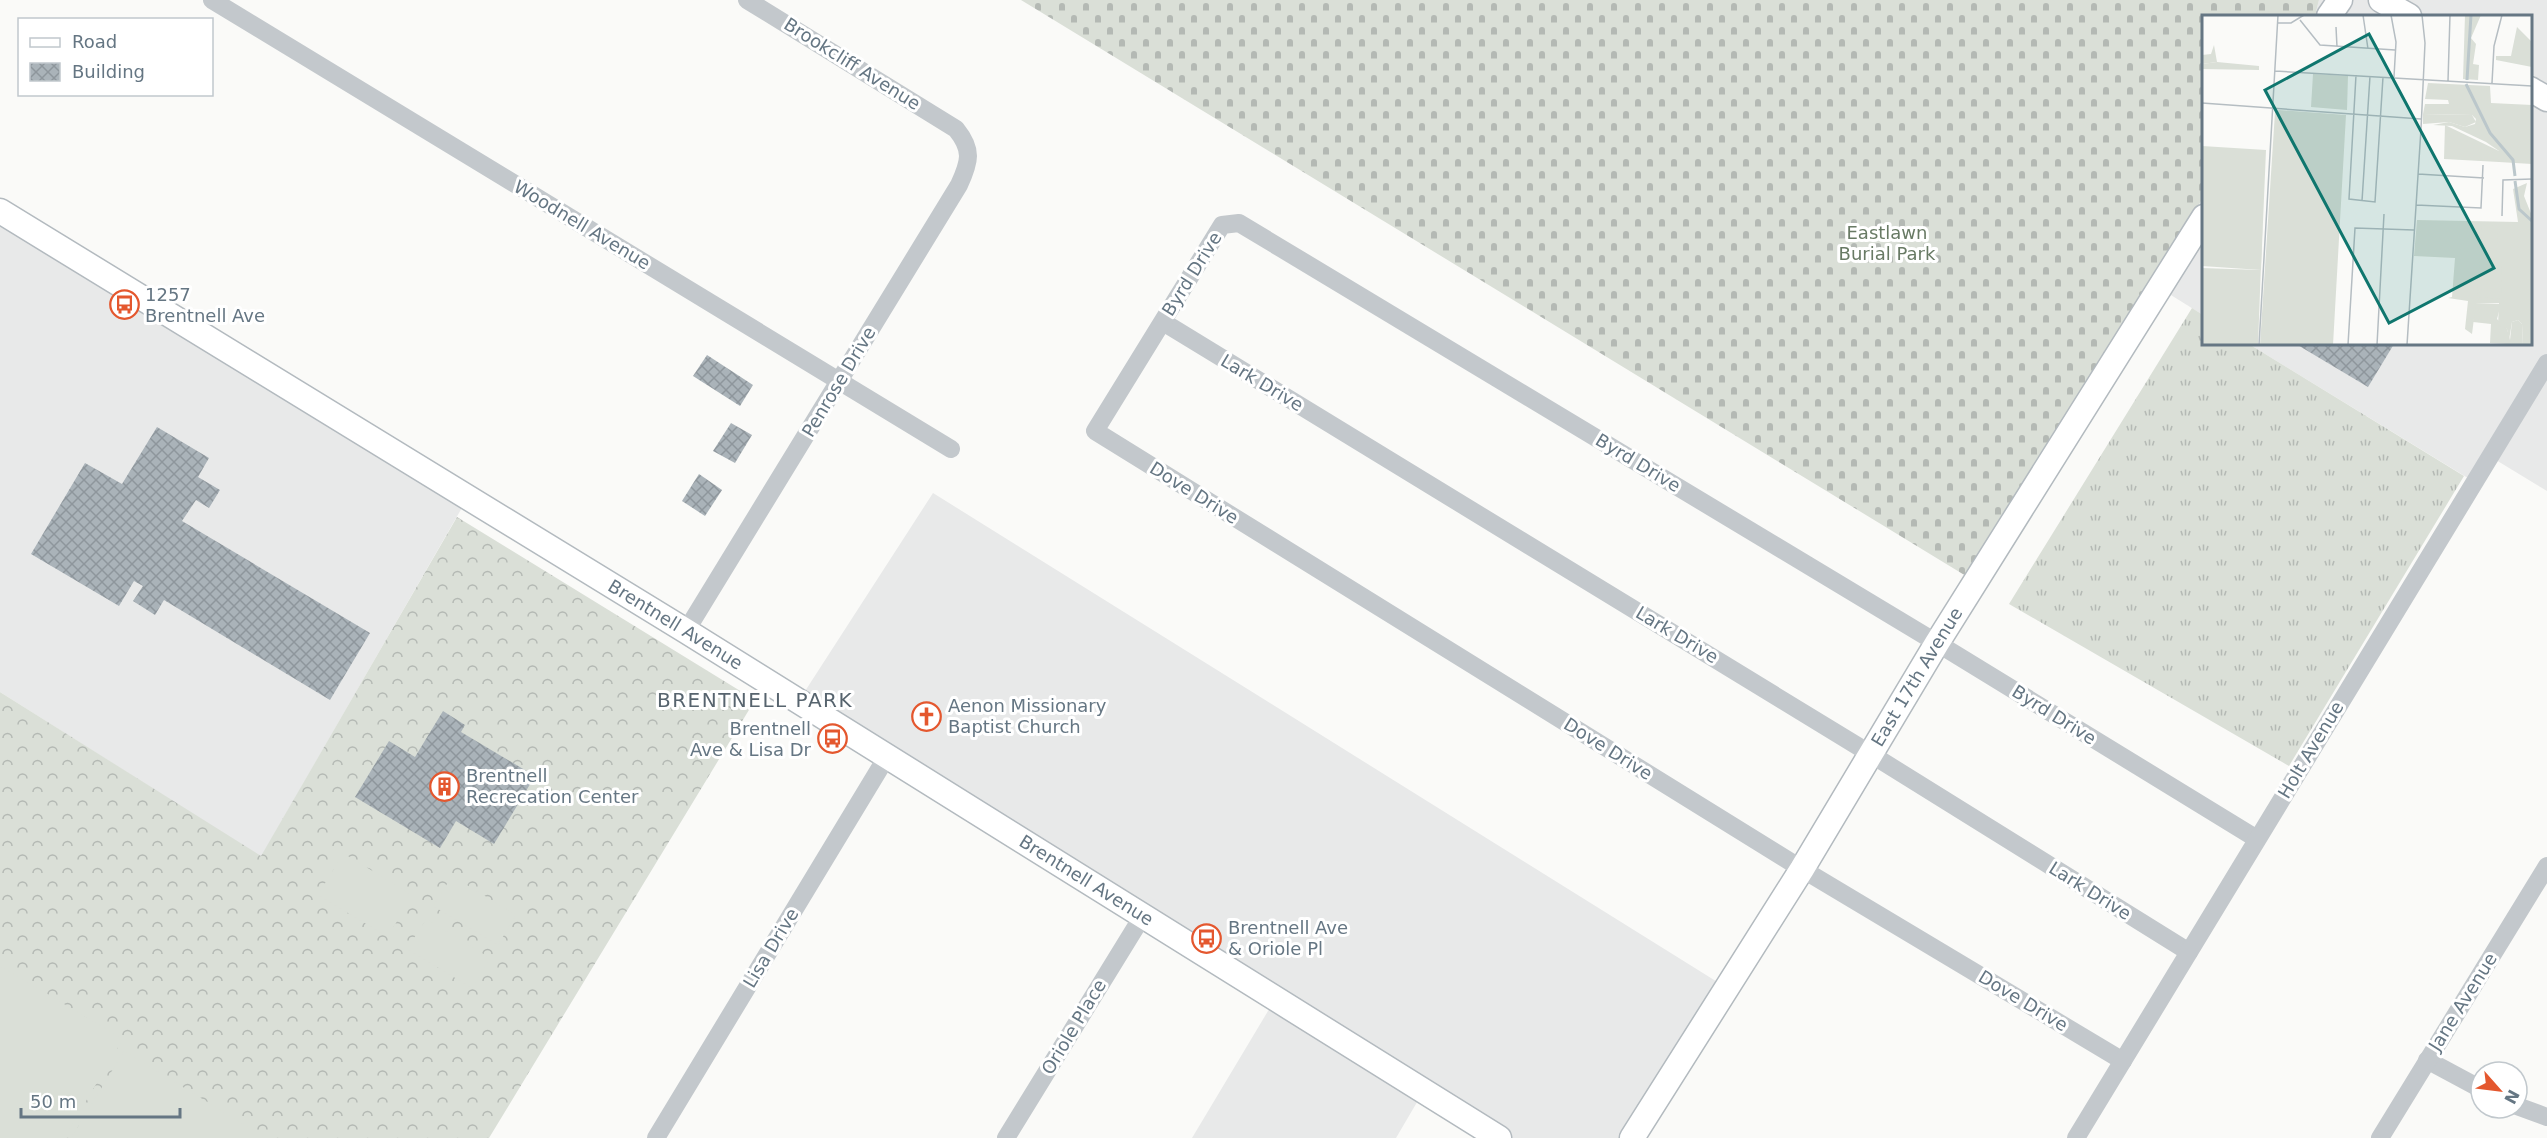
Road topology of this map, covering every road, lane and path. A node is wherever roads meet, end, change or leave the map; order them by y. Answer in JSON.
{"nodes":[{"id":1,"x":212,"y":0,"type":"edge"},
{"id":2,"x":747,"y":0,"type":"edge"},
{"id":3,"x":2340,"y":0,"type":"edge"},
{"id":4,"x":2381,"y":0,"type":"edge"},
{"id":5,"x":2330,"y":15,"type":"edge"},
{"id":6,"x":2407,"y":15,"type":"edge"},
{"id":7,"x":2532,"y":90,"type":"edge"},
{"id":8,"x":2547,"y":99,"type":"edge"},
{"id":9,"x":956,"y":129,"type":"joint"},
{"id":10,"x":0,"y":211,"type":"edge"},
{"id":11,"x":2202,"y":220,"type":"edge"},
{"id":12,"x":1162,"y":322,"type":"junction"},
{"id":13,"x":2547,"y":363,"type":"edge"},
{"id":14,"x":839,"y":381,"type":"junction"},
{"id":15,"x":1095,"y":431,"type":"joint"},
{"id":16,"x":951,"y":449,"type":"dead end"},
{"id":17,"x":686,"y":631,"type":"junction"},
{"id":18,"x":1937,"y":643,"type":"junction"},
{"id":19,"x":1869,"y":753,"type":"junction"},
{"id":20,"x":886,"y":758,"type":"junction"},
{"id":21,"x":2257,"y":839,"type":"junction"},
{"id":22,"x":2547,"y":866,"type":"edge"},
{"id":23,"x":1802,"y":869,"type":"junction"},
{"id":24,"x":1142,"y":917,"type":"junction"},
{"id":25,"x":2189,"y":952,"type":"junction"},
{"id":26,"x":2427,"y":1060,"type":"junction"},
{"id":27,"x":2123,"y":1061,"type":"junction"},
{"id":28,"x":2469,"y":1083,"type":"edge"},
{"id":29,"x":2529,"y":1110,"type":"edge"},
{"id":30,"x":2547,"y":1117,"type":"edge"},
{"id":31,"x":656,"y":1138,"type":"edge"},
{"id":32,"x":1006,"y":1138,"type":"edge"},
{"id":33,"x":1499,"y":1138,"type":"edge"},
{"id":34,"x":1632,"y":1138,"type":"edge"},
{"id":35,"x":2076,"y":1138,"type":"edge"},
{"id":36,"x":2380,"y":1138,"type":"edge"}],
"edges":[{"from":1,"to":14,"type":"street","name":"Woodnell Avenue"},
{"from":2,"to":9,"type":"street","name":"Brookcliff Avenue"},
{"from":3,"to":5,"type":"street"},
{"from":4,"to":6,"type":"street"},
{"from":7,"to":8,"type":"street"},
{"from":9,"to":14,"type":"street","name":"Penrose Drive"},
{"from":10,"to":17,"type":"street","name":"Brentnell Avenue"},
{"from":11,"to":18,"type":"street","name":"East 17th Avenue"},
{"from":12,"to":15,"type":"street","name":"Byrd Drive"},
{"from":12,"to":18,"type":"street","name":"Byrd Drive"},
{"from":12,"to":19,"type":"street","name":"Lark Drive"},
{"from":13,"to":21,"type":"street","name":"Holt Avenue"},
{"from":14,"to":16,"type":"street","name":"Woodnell Avenue"},
{"from":14,"to":17,"type":"street","name":"Penrose Drive"},
{"from":15,"to":23,"type":"street","name":"Dove Drive"},
{"from":17,"to":20,"type":"street","name":"Brentnell Avenue"},
{"from":18,"to":19,"type":"street","name":"East 17th Avenue"},
{"from":18,"to":21,"type":"street","name":"Byrd Drive"},
{"from":19,"to":23,"type":"street","name":"East 17th Avenue"},
{"from":19,"to":25,"type":"street","name":"Lark Drive"},
{"from":20,"to":24,"type":"street","name":"Brentnell Avenue"},
{"from":20,"to":31,"type":"street","name":"Lisa Drive"},
{"from":21,"to":25,"type":"street","name":"Holt Avenue"},
{"from":22,"to":26,"type":"street","name":"Jane Avenue"},
{"from":23,"to":27,"type":"street","name":"Dove Drive"},
{"from":23,"to":34,"type":"street","name":"East 17th Avenue"},
{"from":24,"to":32,"type":"street","name":"Oriole Place"},
{"from":24,"to":33,"type":"street","name":"Brentnell Avenue"},
{"from":25,"to":27,"type":"street","name":"Holt Avenue"},
{"from":26,"to":28,"type":"street"},
{"from":26,"to":36,"type":"street","name":"Jane Avenue"},
{"from":27,"to":35,"type":"street","name":"Holt Avenue"},
{"from":29,"to":30,"type":"street"}]}
